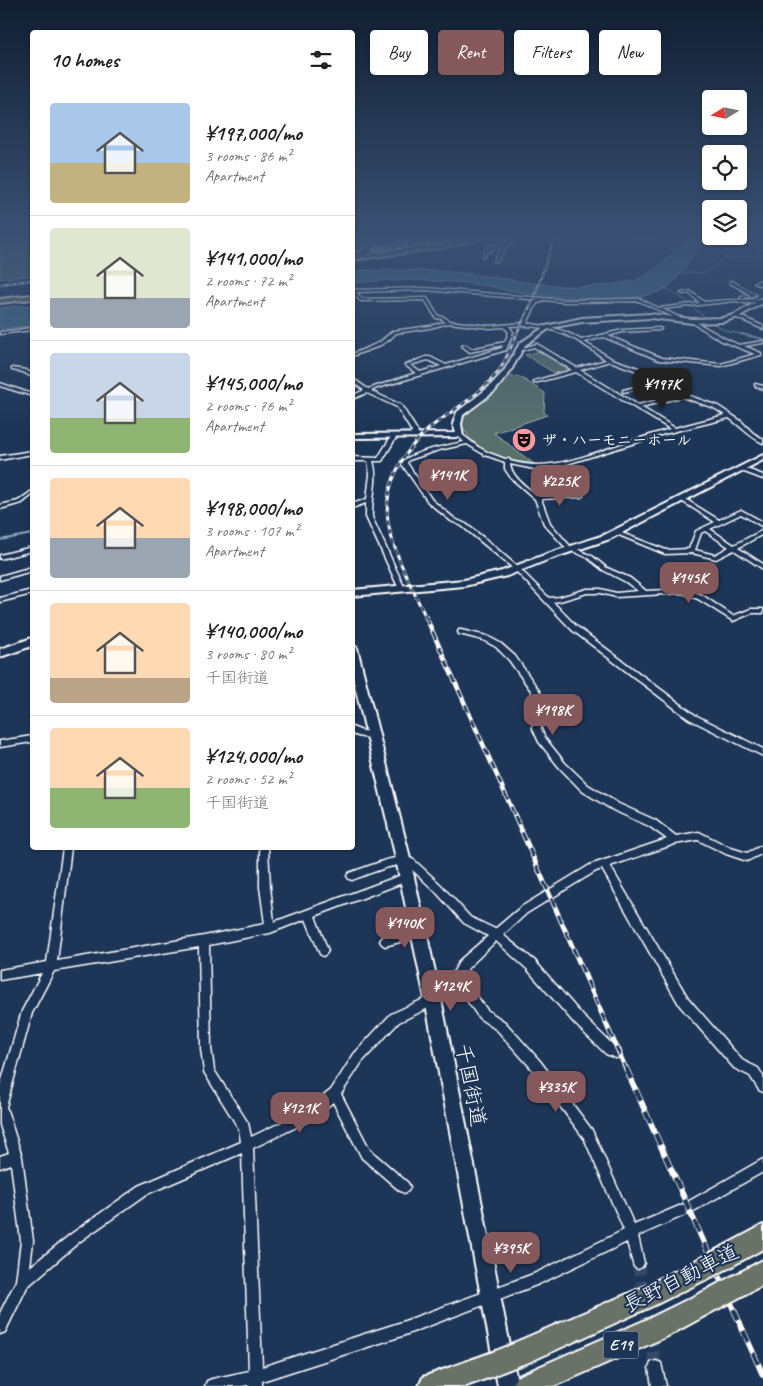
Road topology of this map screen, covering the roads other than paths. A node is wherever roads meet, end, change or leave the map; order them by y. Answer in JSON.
{"nodes":[{"id":1,"x":427,"y":301,"type":"edge"},
{"id":2,"x":544,"y":301,"type":"edge"},
{"id":3,"x":568,"y":301,"type":"edge"},
{"id":4,"x":628,"y":301,"type":"edge"},
{"id":5,"x":642,"y":301,"type":"edge"},
{"id":6,"x":700,"y":301,"type":"edge"},
{"id":7,"x":731,"y":301,"type":"edge"},
{"id":8,"x":739,"y":301,"type":"edge"},
{"id":9,"x":756,"y":301,"type":"edge"},
{"id":10,"x":761,"y":301,"type":"edge"},
{"id":11,"x":704,"y":304,"type":"junction"},
{"id":12,"x":660,"y":308,"type":"junction"},
{"id":13,"x":738,"y":317,"type":"junction"},
{"id":14,"x":680,"y":319,"type":"junction"},
{"id":15,"x":448,"y":322,"type":"junction"},
{"id":16,"x":693,"y":322,"type":"junction"},
{"id":17,"x":525,"y":324,"type":"junction"},
{"id":18,"x":505,"y":325,"type":"junction"},
{"id":19,"x":548,"y":327,"type":"junction"},
{"id":20,"x":763,"y":328,"type":"edge"},
{"id":21,"x":30,"y":329,"type":"edge"},
{"id":22,"x":659,"y":329,"type":"dead end"},
{"id":23,"x":0,"y":333,"type":"edge"},
{"id":24,"x":603,"y":335,"type":"junction"},
{"id":25,"x":581,"y":341,"type":"junction"},
{"id":26,"x":763,"y":342,"type":"edge"},
{"id":27,"x":507,"y":343,"type":"junction"},
{"id":28,"x":464,"y":346,"type":"dead end"},
{"id":29,"x":737,"y":346,"type":"junction"},
{"id":30,"x":518,"y":350,"type":"junction"},
{"id":31,"x":355,"y":354,"type":"edge"},
{"id":32,"x":761,"y":355,"type":"edge"},
{"id":33,"x":610,"y":360,"type":"junction"},
{"id":34,"x":445,"y":366,"type":"junction"},
{"id":35,"x":14,"y":369,"type":"dead end"},
{"id":36,"x":576,"y":370,"type":"junction"},
{"id":37,"x":420,"y":374,"type":"junction"},
{"id":38,"x":30,"y":375,"type":"edge"},
{"id":39,"x":355,"y":381,"type":"edge"},
{"id":40,"x":536,"y":382,"type":"dead end"},
{"id":41,"x":661,"y":383,"type":"junction"},
{"id":42,"x":0,"y":384,"type":"edge"},
{"id":43,"x":757,"y":385,"type":"dead end"},
{"id":44,"x":763,"y":388,"type":"edge"},
{"id":45,"x":369,"y":391,"type":"junction"},
{"id":46,"x":625,"y":391,"type":"dead end"},
{"id":47,"x":30,"y":394,"type":"edge"},
{"id":48,"x":682,"y":395,"type":"junction"},
{"id":49,"x":355,"y":397,"type":"edge"},
{"id":50,"x":637,"y":407,"type":"junction"},
{"id":51,"x":729,"y":416,"type":"junction"},
{"id":52,"x":673,"y":429,"type":"junction"},
{"id":53,"x":355,"y":436,"type":"edge"},
{"id":54,"x":394,"y":436,"type":"junction"},
{"id":55,"x":413,"y":436,"type":"junction"},
{"id":56,"x":460,"y":436,"type":"junction"},
{"id":57,"x":763,"y":441,"type":"edge"},
{"id":58,"x":466,"y":443,"type":"junction"},
{"id":59,"x":30,"y":453,"type":"edge"},
{"id":60,"x":763,"y":457,"type":"edge"},
{"id":61,"x":0,"y":458,"type":"edge"},
{"id":62,"x":355,"y":459,"type":"edge"},
{"id":63,"x":370,"y":460,"type":"junction"},
{"id":64,"x":507,"y":460,"type":"junction"},
{"id":65,"x":740,"y":469,"type":"junction"},
{"id":66,"x":763,"y":477,"type":"edge"},
{"id":67,"x":30,"y":494,"type":"edge"},
{"id":68,"x":581,"y":495,"type":"dead end"},
{"id":69,"x":537,"y":498,"type":"junction"},
{"id":70,"x":682,"y":499,"type":"junction"},
{"id":71,"x":369,"y":500,"type":"junction"},
{"id":72,"x":355,"y":505,"type":"edge"},
{"id":73,"x":0,"y":507,"type":"edge"},
{"id":74,"x":719,"y":522,"type":"junction"},
{"id":75,"x":763,"y":525,"type":"edge"},
{"id":76,"x":706,"y":529,"type":"junction"},
{"id":77,"x":763,"y":532,"type":"edge"},
{"id":78,"x":617,"y":533,"type":"junction"},
{"id":79,"x":734,"y":548,"type":"junction"},
{"id":80,"x":30,"y":549,"type":"edge"},
{"id":81,"x":573,"y":549,"type":"junction"},
{"id":82,"x":692,"y":551,"type":"junction"},
{"id":83,"x":0,"y":557,"type":"edge"},
{"id":84,"x":763,"y":567,"type":"edge"},
{"id":85,"x":518,"y":569,"type":"junction"},
{"id":86,"x":30,"y":570,"type":"edge"},
{"id":87,"x":0,"y":578,"type":"edge"},
{"id":88,"x":402,"y":589,"type":"junction"},
{"id":89,"x":30,"y":592,"type":"edge"},
{"id":90,"x":355,"y":593,"type":"edge"},
{"id":91,"x":644,"y":593,"type":"junction"},
{"id":92,"x":0,"y":600,"type":"edge"},
{"id":93,"x":549,"y":600,"type":"junction"},
{"id":94,"x":763,"y":611,"type":"edge"},
{"id":95,"x":461,"y":632,"type":"dead end"},
{"id":96,"x":30,"y":643,"type":"edge"},
{"id":97,"x":0,"y":653,"type":"edge"},
{"id":98,"x":356,"y":673,"type":"edge"},
{"id":99,"x":355,"y":731,"type":"edge"},
{"id":100,"x":373,"y":734,"type":"junction"},
{"id":101,"x":30,"y":739,"type":"edge"},
{"id":102,"x":0,"y":744,"type":"edge"},
{"id":103,"x":763,"y":753,"type":"edge"},
{"id":104,"x":675,"y":840,"type":"junction"},
{"id":105,"x":68,"y":850,"type":"edge"},
{"id":106,"x":264,"y":850,"type":"edge"},
{"id":107,"x":761,"y":854,"type":"edge"},
{"id":108,"x":404,"y":860,"type":"junction"},
{"id":109,"x":604,"y":865,"type":"junction"},
{"id":110,"x":352,"y":876,"type":"dead end"},
{"id":111,"x":407,"y":877,"type":"junction"},
{"id":112,"x":309,"y":914,"type":"junction"},
{"id":113,"x":270,"y":928,"type":"junction"},
{"id":114,"x":419,"y":932,"type":"junction"},
{"id":115,"x":496,"y":935,"type":"junction"},
{"id":116,"x":204,"y":941,"type":"junction"},
{"id":117,"x":385,"y":941,"type":"dead end"},
{"id":118,"x":323,"y":951,"type":"dead end"},
{"id":119,"x":51,"y":967,"type":"junction"},
{"id":120,"x":0,"y":975,"type":"edge"},
{"id":121,"x":457,"y":977,"type":"junction"},
{"id":122,"x":432,"y":997,"type":"junction"},
{"id":123,"x":616,"y":1053,"type":"dead end"},
{"id":124,"x":763,"y":1086,"type":"edge"},
{"id":125,"x":335,"y":1094,"type":"junction"},
{"id":126,"x":247,"y":1145,"type":"junction"},
{"id":127,"x":16,"y":1157,"type":"junction"},
{"id":128,"x":0,"y":1162,"type":"edge"},
{"id":129,"x":763,"y":1165,"type":"edge"},
{"id":130,"x":404,"y":1187,"type":"dead end"},
{"id":131,"x":631,"y":1232,"type":"junction"},
{"id":132,"x":763,"y":1236,"type":"edge"},
{"id":133,"x":638,"y":1263,"type":"tunnel mouth"},
{"id":134,"x":763,"y":1272,"type":"edge"},
{"id":135,"x":22,"y":1282,"type":"junction"},
{"id":136,"x":741,"y":1284,"type":"joint"},
{"id":137,"x":491,"y":1297,"type":"junction"},
{"id":138,"x":0,"y":1327,"type":"edge"},
{"id":139,"x":490,"y":1365,"type":"joint"},
{"id":140,"x":656,"y":1368,"type":"tunnel mouth"},
{"id":141,"x":256,"y":1381,"type":"edge"},
{"id":142,"x":212,"y":1386,"type":"edge"},
{"id":143,"x":432,"y":1386,"type":"edge"},
{"id":144,"x":508,"y":1386,"type":"edge"},
{"id":145,"x":526,"y":1386,"type":"edge"},
{"id":146,"x":659,"y":1386,"type":"edge"}],
"edges":[{"from":1,"to":15,"type":"street"},
{"from":2,"to":17,"type":"street"},
{"from":3,"to":4,"type":"street"},
{"from":5,"to":12,"type":"street"},
{"from":6,"to":11,"type":"street"},
{"from":7,"to":11,"type":"street"},
{"from":8,"to":9,"type":"street"},
{"from":10,"to":13,"type":"street"},
{"from":11,"to":12,"type":"street"},
{"from":12,"to":14,"type":"street"},
{"from":13,"to":16,"type":"street"},
{"from":13,"to":20,"type":"street"},
{"from":14,"to":16,"type":"street"},
{"from":14,"to":19,"type":"street"},
{"from":15,"to":18,"type":"street"},
{"from":15,"to":31,"type":"street"},
{"from":16,"to":29,"type":"street"},
{"from":17,"to":18,"type":"street"},
{"from":17,"to":19,"type":"street"},
{"from":18,"to":27,"type":"street"},
{"from":19,"to":25,"type":"street"},
{"from":19,"to":30,"type":"street"},
{"from":21,"to":23,"type":"street"},
{"from":22,"to":24,"type":"street"},
{"from":24,"to":25,"type":"street"},
{"from":24,"to":32,"type":"street"},
{"from":25,"to":33,"type":"street"},
{"from":26,"to":29,"type":"street"},
{"from":27,"to":28,"type":"street"},
{"from":27,"to":34,"type":"street"},
{"from":29,"to":32,"type":"street"},
{"from":30,"to":36,"type":"street"},
{"from":30,"to":56,"type":"street"},
{"from":33,"to":36,"type":"street"},
{"from":33,"to":41,"type":"street"},
{"from":34,"to":37,"type":"street"},
{"from":34,"to":37,"type":"street"},
{"from":35,"to":38,"type":"street"},
{"from":36,"to":40,"type":"street"},
{"from":36,"to":50,"type":"street"},
{"from":37,"to":45,"type":"street"},
{"from":39,"to":45,"type":"street"},
{"from":41,"to":46,"type":"street"},
{"from":41,"to":48,"type":"street"},
{"from":42,"to":47,"type":"street"},
{"from":43,"to":44,"type":"street"},
{"from":45,"to":49,"type":"street"},
{"from":45,"to":55,"type":"street"},
{"from":48,"to":50,"type":"street"},
{"from":48,"to":51,"type":"street"},
{"from":50,"to":52,"type":"street"},
{"from":51,"to":52,"type":"street"},
{"from":51,"to":57,"type":"street"},
{"from":52,"to":64,"type":"street"},
{"from":53,"to":54,"type":"street"},
{"from":54,"to":55,"type":"street"},
{"from":54,"to":63,"type":"street"},
{"from":55,"to":56,"type":"street"},
{"from":56,"to":58,"type":"street"},
{"from":58,"to":64,"type":"street"},
{"from":58,"to":85,"type":"street"},
{"from":59,"to":61,"type":"street"},
{"from":60,"to":65,"type":"street"},
{"from":62,"to":63,"type":"street"},
{"from":63,"to":71,"type":"street"},
{"from":64,"to":69,"type":"street"},
{"from":65,"to":66,"type":"street"},
{"from":65,"to":70,"type":"street"},
{"from":67,"to":73,"type":"street"},
{"from":68,"to":69,"type":"street"},
{"from":69,"to":81,"type":"street"},
{"from":70,"to":74,"type":"street"},
{"from":70,"to":78,"type":"street"},
{"from":71,"to":72,"type":"street"},
{"from":71,"to":88,"type":"street"},
{"from":74,"to":75,"type":"street"},
{"from":74,"to":76,"type":"street"},
{"from":76,"to":79,"type":"street"},
{"from":76,"to":82,"type":"street"},
{"from":77,"to":79,"type":"street"},
{"from":78,"to":81,"type":"street"},
{"from":78,"to":82,"type":"street"},
{"from":79,"to":82,"type":"street"},
{"from":79,"to":84,"type":"street"},
{"from":80,"to":83,"type":"street"},
{"from":81,"to":85,"type":"street"},
{"from":81,"to":91,"type":"street"},
{"from":85,"to":88,"type":"street"},
{"from":85,"to":93,"type":"street"},
{"from":86,"to":87,"type":"street"},
{"from":88,"to":90,"type":"street"},
{"from":89,"to":92,"type":"street"},
{"from":91,"to":93,"type":"street"},
{"from":91,"to":94,"type":"street"},
{"from":93,"to":103,"type":"street"},
{"from":95,"to":104,"type":"street"},
{"from":96,"to":97,"type":"street"},
{"from":98,"to":100,"type":"street","name":"千国街道"},
{"from":99,"to":100,"type":"street"},
{"from":100,"to":108,"type":"street","name":"千国街道"},
{"from":101,"to":102,"type":"street"},
{"from":104,"to":107,"type":"street"},
{"from":104,"to":109,"type":"street"},
{"from":105,"to":119,"type":"street"},
{"from":106,"to":113,"type":"street"},
{"from":108,"to":110,"type":"street"},
{"from":108,"to":111,"type":"street","name":"千国街道"},
{"from":108,"to":115,"type":"street"},
{"from":109,"to":115,"type":"street"},
{"from":109,"to":124,"type":"street"},
{"from":111,"to":112,"type":"street"},
{"from":111,"to":114,"type":"street","name":"千国街道"},
{"from":112,"to":113,"type":"street"},
{"from":112,"to":118,"type":"street"},
{"from":113,"to":116,"type":"street"},
{"from":114,"to":117,"type":"street"},
{"from":114,"to":122,"type":"street","name":"千国街道"},
{"from":115,"to":121,"type":"street"},
{"from":115,"to":123,"type":"street"},
{"from":116,"to":119,"type":"street"},
{"from":116,"to":126,"type":"street"},
{"from":119,"to":120,"type":"street"},
{"from":119,"to":127,"type":"street"},
{"from":121,"to":122,"type":"street"},
{"from":121,"to":131,"type":"street"},
{"from":122,"to":125,"type":"street"},
{"from":122,"to":137,"type":"street","name":"千国街道"},
{"from":125,"to":126,"type":"street"},
{"from":125,"to":130,"type":"street"},
{"from":126,"to":135,"type":"street"},
{"from":126,"to":141,"type":"street"},
{"from":127,"to":128,"type":"street"},
{"from":127,"to":135,"type":"street"},
{"from":129,"to":131,"type":"street"},
{"from":131,"to":133,"type":"street"},
{"from":131,"to":137,"type":"street"},
{"from":132,"to":139,"type":"highway","name":"長野自動車道","number":"E19","bridge":true},
{"from":134,"to":136,"type":"highway","name":"長野自動車道","number":"E19"},
{"from":135,"to":138,"type":"street"},
{"from":136,"to":145,"type":"highway","name":"長野自動車道","number":"E19","bridge":true},
{"from":137,"to":141,"type":"street"},
{"from":137,"to":144,"type":"street","name":"千国街道"},
{"from":139,"to":143,"type":"highway","name":"長野自動車道","number":"E19"},
{"from":140,"to":146,"type":"street"},
{"from":141,"to":142,"type":"street"}]}
